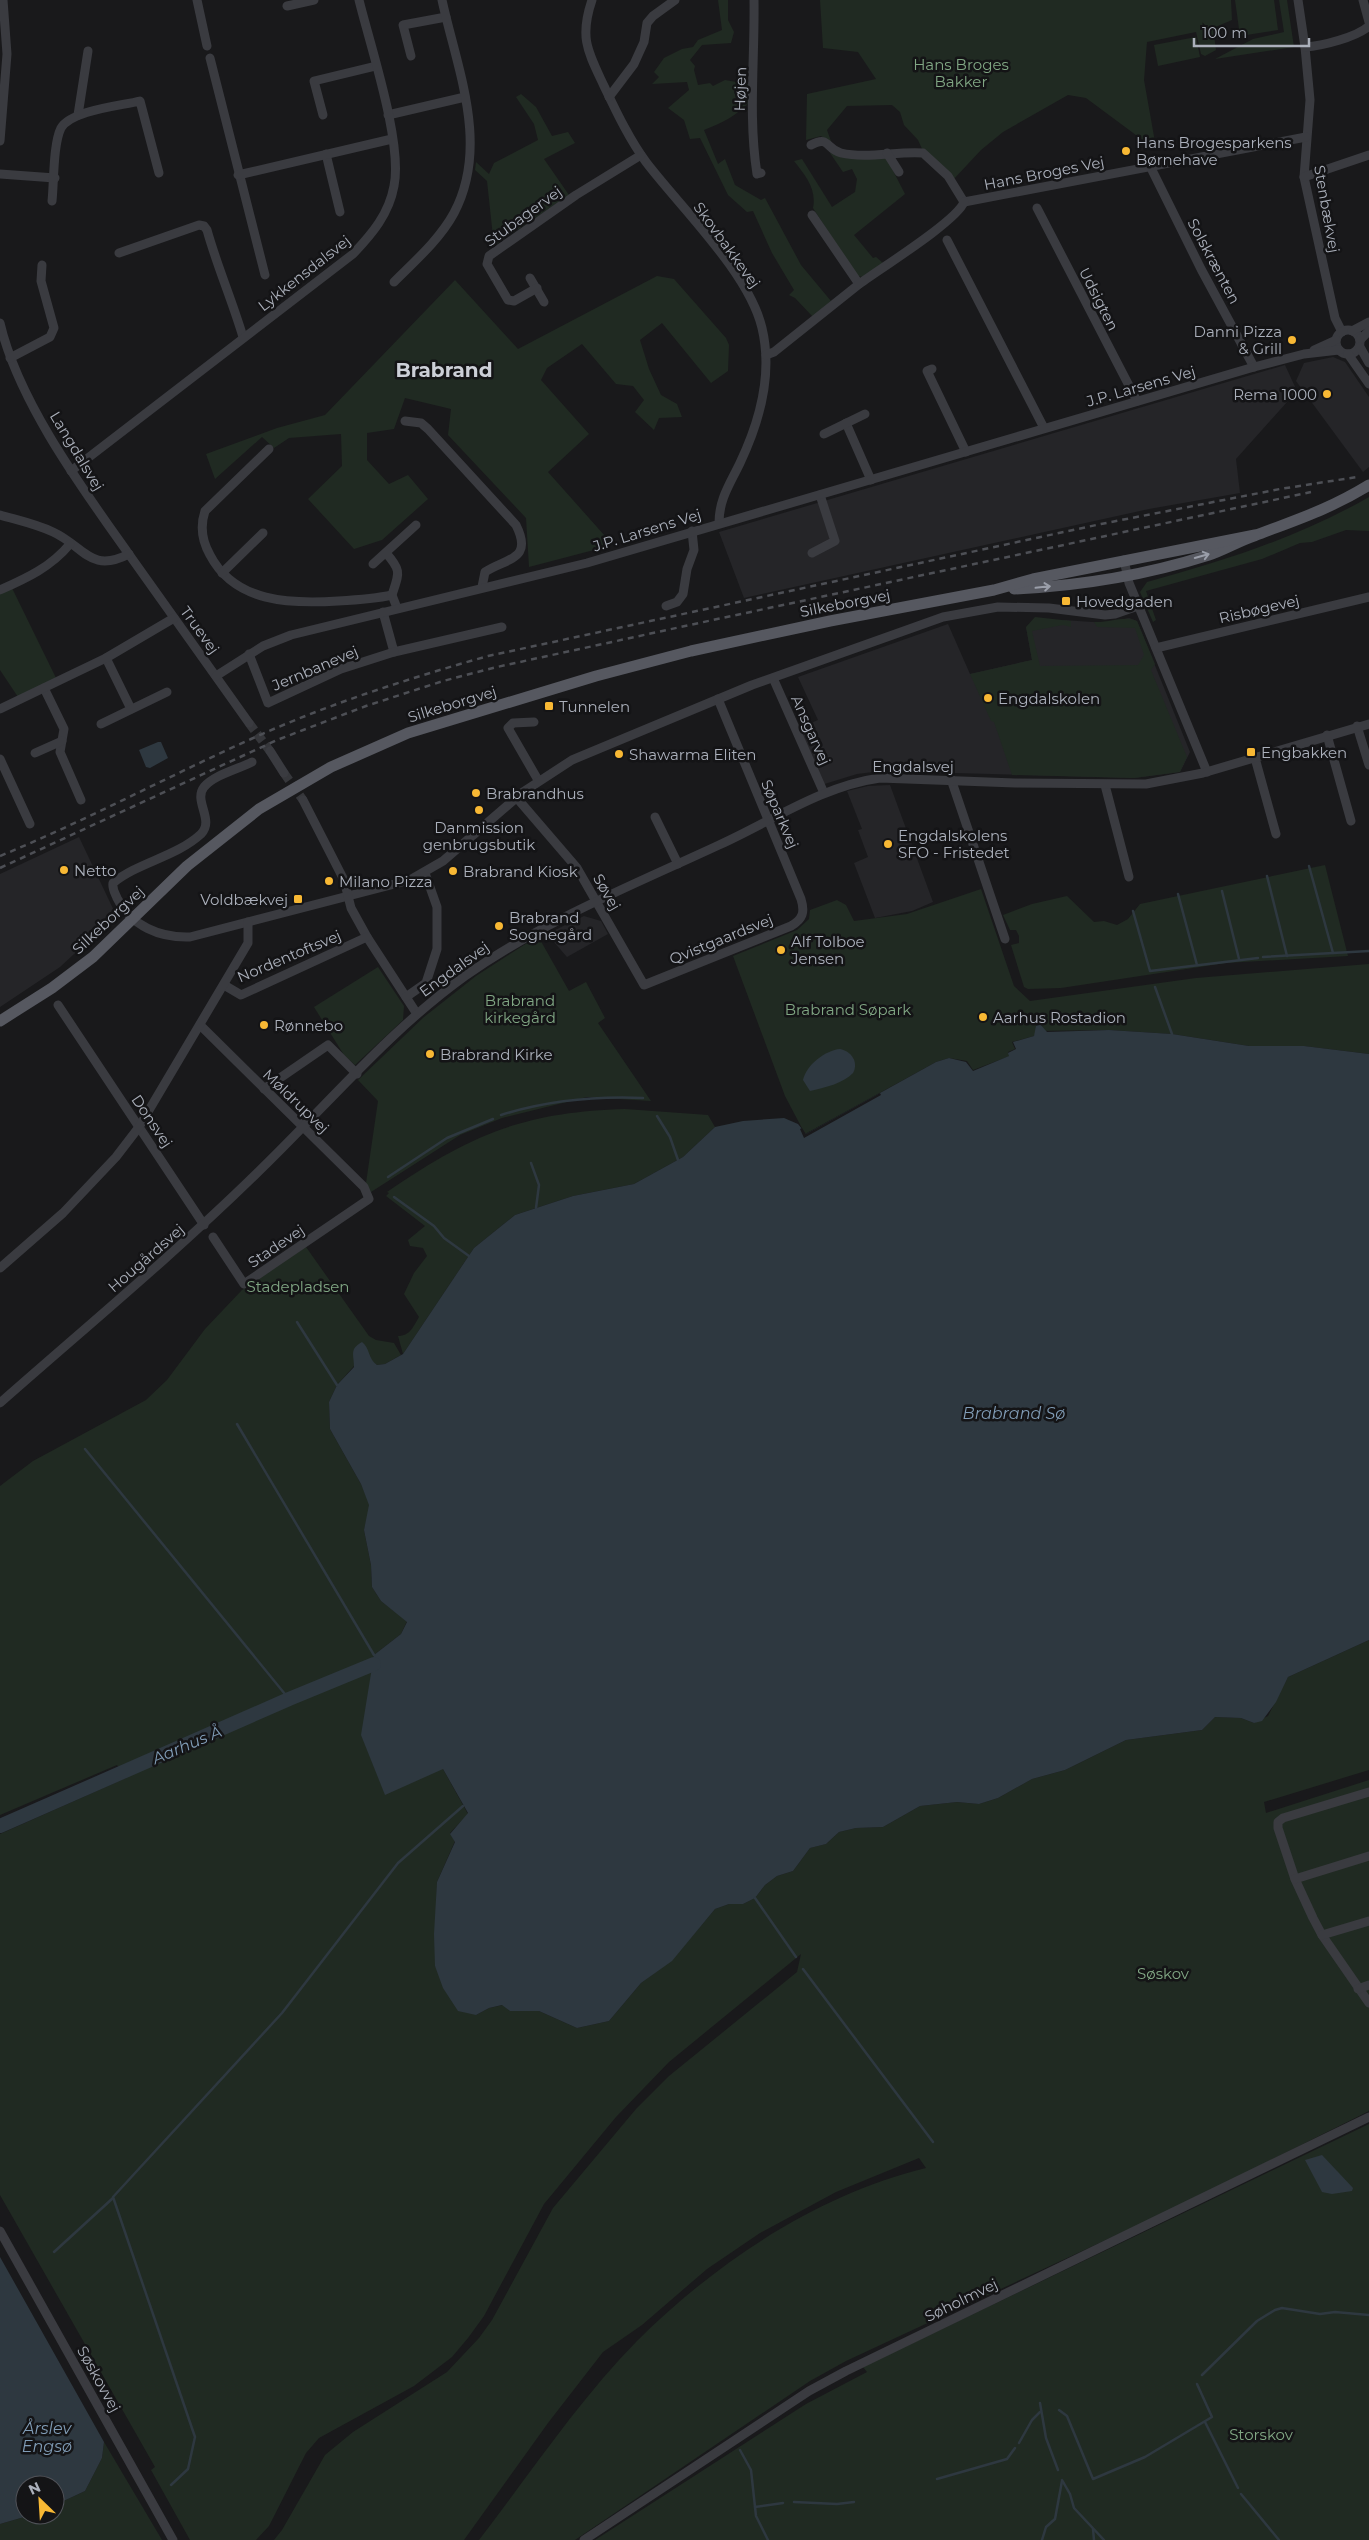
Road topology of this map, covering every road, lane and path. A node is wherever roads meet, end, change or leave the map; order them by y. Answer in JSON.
{"nodes":[{"id":1,"x":3,"y":0,"type":"edge"},
{"id":2,"x":197,"y":0,"type":"edge"},
{"id":3,"x":314,"y":0,"type":"edge"},
{"id":4,"x":359,"y":0,"type":"edge"},
{"id":5,"x":442,"y":0,"type":"edge"},
{"id":6,"x":592,"y":0,"type":"edge"},
{"id":7,"x":675,"y":0,"type":"edge"},
{"id":8,"x":754,"y":0,"type":"edge"},
{"id":9,"x":1298,"y":0,"type":"edge"},
{"id":10,"x":1362,"y":0,"type":"edge"},
{"id":11,"x":287,"y":6,"type":"dead end"},
{"id":12,"x":446,"y":17,"type":"junction"},
{"id":13,"x":1369,"y":22,"type":"edge"},
{"id":14,"x":1369,"y":26,"type":"edge"},
{"id":15,"x":207,"y":46,"type":"dead end"},
{"id":16,"x":1305,"y":47,"type":"junction"},
{"id":17,"x":88,"y":51,"type":"dead end"},
{"id":18,"x":411,"y":56,"type":"dead end"},
{"id":19,"x":210,"y":58,"type":"dead end"},
{"id":20,"x":376,"y":66,"type":"junction"},
{"id":21,"x":465,"y":97,"type":"junction"},
{"id":22,"x":609,"y":97,"type":"junction"},
{"id":23,"x":78,"y":115,"type":"junction"},
{"id":24,"x":323,"y":115,"type":"dead end"},
{"id":25,"x":388,"y":115,"type":"junction"},
{"id":26,"x":1306,"y":136,"type":"junction"},
{"id":27,"x":392,"y":140,"type":"junction"},
{"id":28,"x":0,"y":141,"type":"edge"},
{"id":29,"x":811,"y":145,"type":"dead end"},
{"id":30,"x":887,"y":153,"type":"junction"},
{"id":31,"x":326,"y":154,"type":"junction"},
{"id":32,"x":1369,"y":154,"type":"edge"},
{"id":33,"x":641,"y":155,"type":"junction"},
{"id":34,"x":1150,"y":166,"type":"junction"},
{"id":35,"x":159,"y":172,"type":"dead end"},
{"id":36,"x":899,"y":172,"type":"dead end"},
{"id":37,"x":761,"y":173,"type":"dead end"},
{"id":38,"x":0,"y":174,"type":"edge"},
{"id":39,"x":238,"y":175,"type":"junction"},
{"id":40,"x":1304,"y":177,"type":"junction"},
{"id":41,"x":54,"y":178,"type":"junction"},
{"id":42,"x":52,"y":201,"type":"dead end"},
{"id":43,"x":964,"y":202,"type":"junction"},
{"id":44,"x":1037,"y":208,"type":"dead end"},
{"id":45,"x":340,"y":212,"type":"dead end"},
{"id":46,"x":812,"y":215,"type":"dead end"},
{"id":47,"x":947,"y":240,"type":"dead end"},
{"id":48,"x":119,"y":253,"type":"dead end"},
{"id":49,"x":42,"y":265,"type":"dead end"},
{"id":50,"x":265,"y":275,"type":"dead end"},
{"id":51,"x":530,"y":278,"type":"dead end"},
{"id":52,"x":394,"y":282,"type":"dead end"},
{"id":53,"x":859,"y":284,"type":"junction"},
{"id":54,"x":537,"y":288,"type":"junction"},
{"id":55,"x":544,"y":302,"type":"dead end"},
{"id":56,"x":1369,"y":322,"type":"edge"},
{"id":57,"x":0,"y":323,"type":"edge"},
{"id":58,"x":1352,"y":331,"type":"junction"},
{"id":59,"x":1369,"y":331,"type":"edge"},
{"id":60,"x":1342,"y":332,"type":"junction"},
{"id":61,"x":243,"y":337,"type":"junction"},
{"id":62,"x":1336,"y":340,"type":"junction"},
{"id":63,"x":1360,"y":343,"type":"junction"},
{"id":64,"x":1339,"y":350,"type":"junction"},
{"id":65,"x":1304,"y":354,"type":"junction"},
{"id":66,"x":1348,"y":354,"type":"junction"},
{"id":67,"x":766,"y":355,"type":"junction"},
{"id":68,"x":10,"y":358,"type":"junction"},
{"id":69,"x":1369,"y":363,"type":"edge"},
{"id":70,"x":1254,"y":368,"type":"junction"},
{"id":71,"x":932,"y":369,"type":"dead end"},
{"id":72,"x":1369,"y":384,"type":"edge"},
{"id":73,"x":1137,"y":402,"type":"junction"},
{"id":74,"x":865,"y":414,"type":"dead end"},
{"id":75,"x":404,"y":421,"type":"dead end"},
{"id":76,"x":846,"y":423,"type":"junction"},
{"id":77,"x":1044,"y":428,"type":"junction"},
{"id":78,"x":824,"y":434,"type":"dead end"},
{"id":79,"x":269,"y":449,"type":"dead end"},
{"id":80,"x":966,"y":452,"type":"junction"},
{"id":81,"x":71,"y":470,"type":"junction"},
{"id":82,"x":871,"y":480,"type":"junction"},
{"id":83,"x":1369,"y":484,"type":"edge"},
{"id":84,"x":820,"y":494,"type":"junction"},
{"id":85,"x":0,"y":515,"type":"edge"},
{"id":86,"x":719,"y":522,"type":"junction"},
{"id":87,"x":416,"y":526,"type":"dead end"},
{"id":88,"x":692,"y":531,"type":"junction"},
{"id":89,"x":264,"y":533,"type":"dead end"},
{"id":90,"x":1255,"y":536,"type":"junction"},
{"id":91,"x":70,"y":544,"type":"junction"},
{"id":92,"x":812,"y":552,"type":"dead end"},
{"id":93,"x":386,"y":553,"type":"junction"},
{"id":94,"x":129,"y":554,"type":"junction"},
{"id":95,"x":1124,"y":560,"type":"junction"},
{"id":96,"x":373,"y":564,"type":"dead end"},
{"id":97,"x":222,"y":573,"type":"junction"},
{"id":98,"x":1127,"y":574,"type":"junction"},
{"id":99,"x":482,"y":587,"type":"junction"},
{"id":100,"x":0,"y":590,"type":"edge"},
{"id":101,"x":994,"y":590,"type":"junction"},
{"id":102,"x":392,"y":595,"type":"junction"},
{"id":103,"x":1369,"y":597,"type":"edge"},
{"id":104,"x":666,"y":606,"type":"dead end"},
{"id":105,"x":1138,"y":606,"type":"junction"},
{"id":106,"x":397,"y":608,"type":"junction"},
{"id":107,"x":383,"y":612,"type":"junction"},
{"id":108,"x":174,"y":618,"type":"junction"},
{"id":109,"x":502,"y":627,"type":"dead end"},
{"id":110,"x":1156,"y":648,"type":"junction"},
{"id":111,"x":394,"y":652,"type":"junction"},
{"id":112,"x":249,"y":654,"type":"junction"},
{"id":113,"x":106,"y":658,"type":"junction"},
{"id":114,"x":216,"y":676,"type":"junction"},
{"id":115,"x":773,"y":678,"type":"junction"},
{"id":116,"x":44,"y":688,"type":"junction"},
{"id":117,"x":167,"y":692,"type":"dead end"},
{"id":118,"x":718,"y":699,"type":"junction"},
{"id":119,"x":0,"y":709,"type":"edge"},
{"id":120,"x":131,"y":709,"type":"junction"},
{"id":121,"x":534,"y":722,"type":"dead end"},
{"id":122,"x":249,"y":723,"type":"tunnel mouth"},
{"id":123,"x":101,"y":724,"type":"dead end"},
{"id":124,"x":1369,"y":724,"type":"edge"},
{"id":125,"x":1357,"y":726,"type":"junction"},
{"id":126,"x":1327,"y":735,"type":"junction"},
{"id":127,"x":62,"y":742,"type":"junction"},
{"id":128,"x":270,"y":751,"type":"tunnel mouth"},
{"id":129,"x":35,"y":753,"type":"dead end"},
{"id":130,"x":1255,"y":758,"type":"junction"},
{"id":131,"x":0,"y":759,"type":"edge"},
{"id":132,"x":252,"y":762,"type":"dead end"},
{"id":133,"x":1369,"y":765,"type":"edge"},
{"id":134,"x":2,"y":770,"type":"edge"},
{"id":135,"x":1206,"y":772,"type":"junction"},
{"id":136,"x":284,"y":773,"type":"tunnel mouth"},
{"id":137,"x":951,"y":779,"type":"junction"},
{"id":138,"x":538,"y":780,"type":"junction"},
{"id":139,"x":1105,"y":785,"type":"junction"},
{"id":140,"x":824,"y":793,"type":"junction"},
{"id":141,"x":516,"y":797,"type":"junction"},
{"id":142,"x":81,"y":800,"type":"dead end"},
{"id":143,"x":303,"y":800,"type":"tunnel mouth"},
{"id":144,"x":655,"y":817,"type":"dead end"},
{"id":145,"x":768,"y":821,"type":"junction"},
{"id":146,"x":1351,"y":821,"type":"dead end"},
{"id":147,"x":30,"y":824,"type":"dead end"},
{"id":148,"x":1276,"y":834,"type":"dead end"},
{"id":149,"x":678,"y":864,"type":"junction"},
{"id":150,"x":425,"y":873,"type":"junction"},
{"id":151,"x":1129,"y":877,"type":"dead end"},
{"id":152,"x":348,"y":897,"type":"junction"},
{"id":153,"x":597,"y":902,"type":"junction"},
{"id":154,"x":803,"y":912,"type":"joint"},
{"id":155,"x":132,"y":918,"type":"junction"},
{"id":156,"x":248,"y":922,"type":"junction"},
{"id":157,"x":367,"y":937,"type":"junction"},
{"id":158,"x":1005,"y":939,"type":"dead end"},
{"id":159,"x":224,"y":985,"type":"junction"},
{"id":160,"x":644,"y":985,"type":"joint"},
{"id":161,"x":406,"y":997,"type":"junction"},
{"id":162,"x":58,"y":1004,"type":"dead end"},
{"id":163,"x":417,"y":1014,"type":"junction"},
{"id":164,"x":0,"y":1021,"type":"edge"},
{"id":165,"x":200,"y":1025,"type":"junction"},
{"id":166,"x":86,"y":1027,"type":"dead end"},
{"id":167,"x":77,"y":1033,"type":"junction"},
{"id":168,"x":356,"y":1074,"type":"junction"},
{"id":169,"x":264,"y":1089,"type":"junction"},
{"id":170,"x":303,"y":1126,"type":"junction"},
{"id":171,"x":139,"y":1127,"type":"junction"},
{"id":172,"x":370,"y":1199,"type":"joint"},
{"id":173,"x":204,"y":1224,"type":"junction"},
{"id":174,"x":213,"y":1237,"type":"dead end"},
{"id":175,"x":0,"y":1268,"type":"edge"},
{"id":176,"x":0,"y":1403,"type":"edge"},
{"id":177,"x":1369,"y":1792,"type":"edge"},
{"id":178,"x":1369,"y":1856,"type":"edge"},
{"id":179,"x":1295,"y":1879,"type":"junction"},
{"id":180,"x":1369,"y":1920,"type":"edge"},
{"id":181,"x":1322,"y":1935,"type":"junction"},
{"id":182,"x":1369,"y":1985,"type":"edge"},
{"id":183,"x":1358,"y":1989,"type":"junction"},
{"id":184,"x":1369,"y":2002,"type":"edge"},
{"id":185,"x":1369,"y":2117,"type":"edge"},
{"id":186,"x":0,"y":2231,"type":"edge"},
{"id":187,"x":173,"y":2540,"type":"edge"},
{"id":188,"x":584,"y":2540,"type":"edge"}],
"edges":[{"from":1,"to":28,"type":"street"},
{"from":2,"to":15,"type":"street"},
{"from":3,"to":11,"type":"street"},
{"from":4,"to":20,"type":"street","name":"Lykkensdalsvej"},
{"from":5,"to":12,"type":"street"},
{"from":6,"to":22,"type":"street","name":"Skovbakkevej"},
{"from":7,"to":22,"type":"street"},
{"from":8,"to":37,"type":"street","name":"Højen"},
{"from":9,"to":16,"type":"street","name":"Stenbækvej"},
{"from":10,"to":13,"type":"street"},
{"from":12,"to":18,"type":"street"},
{"from":12,"to":21,"type":"street"},
{"from":14,"to":16,"type":"street"},
{"from":16,"to":26,"type":"street","name":"Stenbækvej"},
{"from":17,"to":23,"type":"street"},
{"from":19,"to":39,"type":"street","name":"Lykkensdalsvej"},
{"from":20,"to":24,"type":"street"},
{"from":20,"to":25,"type":"street","name":"Lykkensdalsvej"},
{"from":21,"to":25,"type":"street"},
{"from":21,"to":52,"type":"street"},
{"from":22,"to":33,"type":"street","name":"Skovbakkevej"},
{"from":23,"to":35,"type":"street"},
{"from":23,"to":41,"type":"street"},
{"from":25,"to":27,"type":"street","name":"Lykkensdalsvej"},
{"from":26,"to":34,"type":"street","name":"Hans Broges Vej"},
{"from":26,"to":40,"type":"street","name":"Stenbækvej"},
{"from":27,"to":31,"type":"street"},
{"from":27,"to":61,"type":"street","name":"Lykkensdalsvej"},
{"from":29,"to":30,"type":"street"},
{"from":30,"to":36,"type":"street"},
{"from":30,"to":43,"type":"street"},
{"from":31,"to":39,"type":"street"},
{"from":31,"to":45,"type":"street","name":"Lykkensdalsvej"},
{"from":32,"to":40,"type":"street"},
{"from":33,"to":54,"type":"street","name":"Stubagervej"},
{"from":33,"to":67,"type":"street","name":"Skovbakkevej"},
{"from":34,"to":43,"type":"street","name":"Hans Broges Vej"},
{"from":34,"to":70,"type":"street","name":"Solskrænten"},
{"from":38,"to":41,"type":"street"},
{"from":39,"to":50,"type":"street","name":"Lykkensdalsvej"},
{"from":40,"to":60,"type":"street","name":"Stenbækvej"},
{"from":41,"to":42,"type":"street"},
{"from":43,"to":53,"type":"street"},
{"from":44,"to":73,"type":"street","name":"Udsigten"},
{"from":46,"to":53,"type":"street"},
{"from":47,"to":77,"type":"street"},
{"from":48,"to":61,"type":"street","name":"Lykkensdalsvej"},
{"from":49,"to":68,"type":"street"},
{"from":51,"to":54,"type":"street"},
{"from":53,"to":67,"type":"street"},
{"from":54,"to":55,"type":"street"},
{"from":56,"to":58,"type":"street"},
{"from":57,"to":68,"type":"street","name":"Langdalsvej"},
{"from":58,"to":60,"type":"street"},
{"from":58,"to":63,"type":"street"},
{"from":59,"to":63,"type":"street"},
{"from":60,"to":62,"type":"street"},
{"from":61,"to":81,"type":"street","name":"Lykkensdalsvej"},
{"from":62,"to":64,"type":"street"},
{"from":62,"to":65,"type":"street","name":"J.P. Larsens Vej"},
{"from":63,"to":66,"type":"street"},
{"from":63,"to":69,"type":"street"},
{"from":64,"to":65,"type":"street","name":"J.P. Larsens Vej"},
{"from":64,"to":66,"type":"street"},
{"from":65,"to":70,"type":"street","name":"J.P. Larsens Vej"},
{"from":66,"to":72,"type":"street"},
{"from":67,"to":86,"type":"street","name":"Skovbakkevej"},
{"from":68,"to":81,"type":"street","name":"Langdalsvej"},
{"from":70,"to":73,"type":"street","name":"J.P. Larsens Vej"},
{"from":71,"to":80,"type":"street"},
{"from":73,"to":77,"type":"street","name":"J.P. Larsens Vej"},
{"from":74,"to":76,"type":"street"},
{"from":75,"to":99,"type":"street"},
{"from":76,"to":78,"type":"street"},
{"from":76,"to":82,"type":"street"},
{"from":77,"to":80,"type":"street","name":"J.P. Larsens Vej"},
{"from":79,"to":97,"type":"street"},
{"from":80,"to":82,"type":"street","name":"J.P. Larsens Vej"},
{"from":81,"to":94,"type":"street","name":"Langdalsvej"},
{"from":82,"to":84,"type":"street","name":"J.P. Larsens Vej"},
{"from":83,"to":90,"type":"main road","name":"Silkeborgvej"},
{"from":84,"to":86,"type":"street","name":"J.P. Larsens Vej"},
{"from":84,"to":92,"type":"street"},
{"from":85,"to":91,"type":"street"},
{"from":86,"to":88,"type":"street","name":"J.P. Larsens Vej"},
{"from":87,"to":93,"type":"street"},
{"from":88,"to":99,"type":"street","name":"J.P. Larsens Vej"},
{"from":88,"to":104,"type":"street"},
{"from":89,"to":97,"type":"street"},
{"from":90,"to":95,"type":"main road","name":"Silkeborgvej"},
{"from":98,"to":90,"type":"main road","name":"Silkeborgvej","one_way":true},
{"from":91,"to":94,"type":"street"},
{"from":91,"to":100,"type":"street"},
{"from":93,"to":96,"type":"street"},
{"from":93,"to":102,"type":"street"},
{"from":94,"to":108,"type":"street","name":"Truevej"},
{"from":95,"to":98,"type":"street"},
{"from":95,"to":101,"type":"main road","name":"Silkeborgvej"},
{"from":97,"to":102,"type":"street"},
{"from":101,"to":98,"type":"main road","name":"Silkeborgvej","one_way":true},
{"from":98,"to":105,"type":"street"},
{"from":99,"to":106,"type":"street","name":"J.P. Larsens Vej"},
{"from":101,"to":155,"type":"main road","name":"Silkeborgvej"},
{"from":102,"to":106,"type":"street"},
{"from":103,"to":110,"type":"street","name":"Risbøgevej"},
{"from":105,"to":110,"type":"street"},
{"from":105,"to":115,"type":"street"},
{"from":106,"to":107,"type":"street","name":"J.P. Larsens Vej"},
{"from":107,"to":111,"type":"street"},
{"from":107,"to":112,"type":"street","name":"J.P. Larsens Vej"},
{"from":108,"to":113,"type":"street"},
{"from":108,"to":114,"type":"street","name":"Truevej"},
{"from":109,"to":111,"type":"street","name":"Jernbanevej"},
{"from":110,"to":135,"type":"street"},
{"from":111,"to":112,"type":"street","name":"Jernbanevej"},
{"from":112,"to":114,"type":"street","name":"J.P. Larsens Vej"},
{"from":113,"to":116,"type":"street"},
{"from":113,"to":120,"type":"street"},
{"from":114,"to":122,"type":"street","name":"Truevej"},
{"from":115,"to":118,"type":"street"},
{"from":115,"to":140,"type":"street","name":"Ansgarvej"},
{"from":116,"to":119,"type":"street"},
{"from":116,"to":127,"type":"street"},
{"from":117,"to":120,"type":"street"},
{"from":118,"to":138,"type":"street"},
{"from":118,"to":145,"type":"street","name":"Søparkvej"},
{"from":120,"to":123,"type":"street"},
{"from":121,"to":138,"type":"street"},
{"from":124,"to":125,"type":"street","name":"Engdalsvej"},
{"from":125,"to":126,"type":"street","name":"Engdalsvej"},
{"from":125,"to":133,"type":"street"},
{"from":126,"to":130,"type":"street","name":"Engdalsvej"},
{"from":126,"to":146,"type":"street"},
{"from":127,"to":129,"type":"street"},
{"from":127,"to":142,"type":"street"},
{"from":128,"to":136,"type":"street"},
{"from":130,"to":135,"type":"street","name":"Engdalsvej"},
{"from":130,"to":148,"type":"street"},
{"from":131,"to":134,"type":"street"},
{"from":132,"to":155,"type":"street"},
{"from":134,"to":147,"type":"street"},
{"from":135,"to":139,"type":"street","name":"Engdalsvej"},
{"from":137,"to":139,"type":"street","name":"Engdalsvej"},
{"from":137,"to":140,"type":"street","name":"Engdalsvej"},
{"from":137,"to":158,"type":"street"},
{"from":138,"to":141,"type":"street"},
{"from":139,"to":151,"type":"street"},
{"from":140,"to":145,"type":"street","name":"Engdalsvej"},
{"from":141,"to":150,"type":"street"},
{"from":141,"to":153,"type":"street","name":"Søvej"},
{"from":143,"to":152,"type":"street"},
{"from":144,"to":149,"type":"street"},
{"from":145,"to":149,"type":"street","name":"Engdalsvej"},
{"from":145,"to":154,"type":"street","name":"Søparkvej"},
{"from":149,"to":153,"type":"street","name":"Engdalsvej"},
{"from":150,"to":152,"type":"street"},
{"from":150,"to":161,"type":"street"},
{"from":152,"to":156,"type":"street"},
{"from":152,"to":157,"type":"street"},
{"from":153,"to":160,"type":"street","name":"Søvej"},
{"from":153,"to":163,"type":"street","name":"Engdalsvej"},
{"from":154,"to":160,"type":"street","name":"Qvistgaardsvej"},
{"from":155,"to":156,"type":"street"},
{"from":155,"to":164,"type":"main road","name":"Silkeborgvej"},
{"from":156,"to":159,"type":"street"},
{"from":157,"to":159,"type":"street","name":"Nordentoftsvej"},
{"from":157,"to":161,"type":"street"},
{"from":159,"to":165,"type":"street"},
{"from":161,"to":163,"type":"street"},
{"from":162,"to":167,"type":"street","name":"Donsvej"},
{"from":163,"to":168,"type":"street","name":"Engdalsvej"},
{"from":165,"to":169,"type":"street","name":"Møldrupvej"},
{"from":165,"to":171,"type":"street"},
{"from":166,"to":167,"type":"street"},
{"from":167,"to":171,"type":"street","name":"Donsvej"},
{"from":168,"to":169,"type":"street"},
{"from":168,"to":170,"type":"street","name":"Engdalsvej"},
{"from":169,"to":170,"type":"street","name":"Møldrupvej"},
{"from":170,"to":172,"type":"street","name":"Møldrupvej"},
{"from":170,"to":173,"type":"street","name":"Hougårdsvej"},
{"from":171,"to":173,"type":"street","name":"Donsvej"},
{"from":171,"to":175,"type":"street"},
{"from":172,"to":174,"type":"street","name":"Stadevej"},
{"from":173,"to":176,"type":"street","name":"Hougårdsvej"},
{"from":177,"to":179,"type":"street"},
{"from":178,"to":179,"type":"street"},
{"from":179,"to":181,"type":"street"},
{"from":180,"to":181,"type":"street"},
{"from":181,"to":183,"type":"street"},
{"from":182,"to":183,"type":"street"},
{"from":183,"to":184,"type":"street"},
{"from":185,"to":188,"type":"street","name":"Søholmvej"},
{"from":186,"to":187,"type":"street","name":"Søskovvej"}]}
